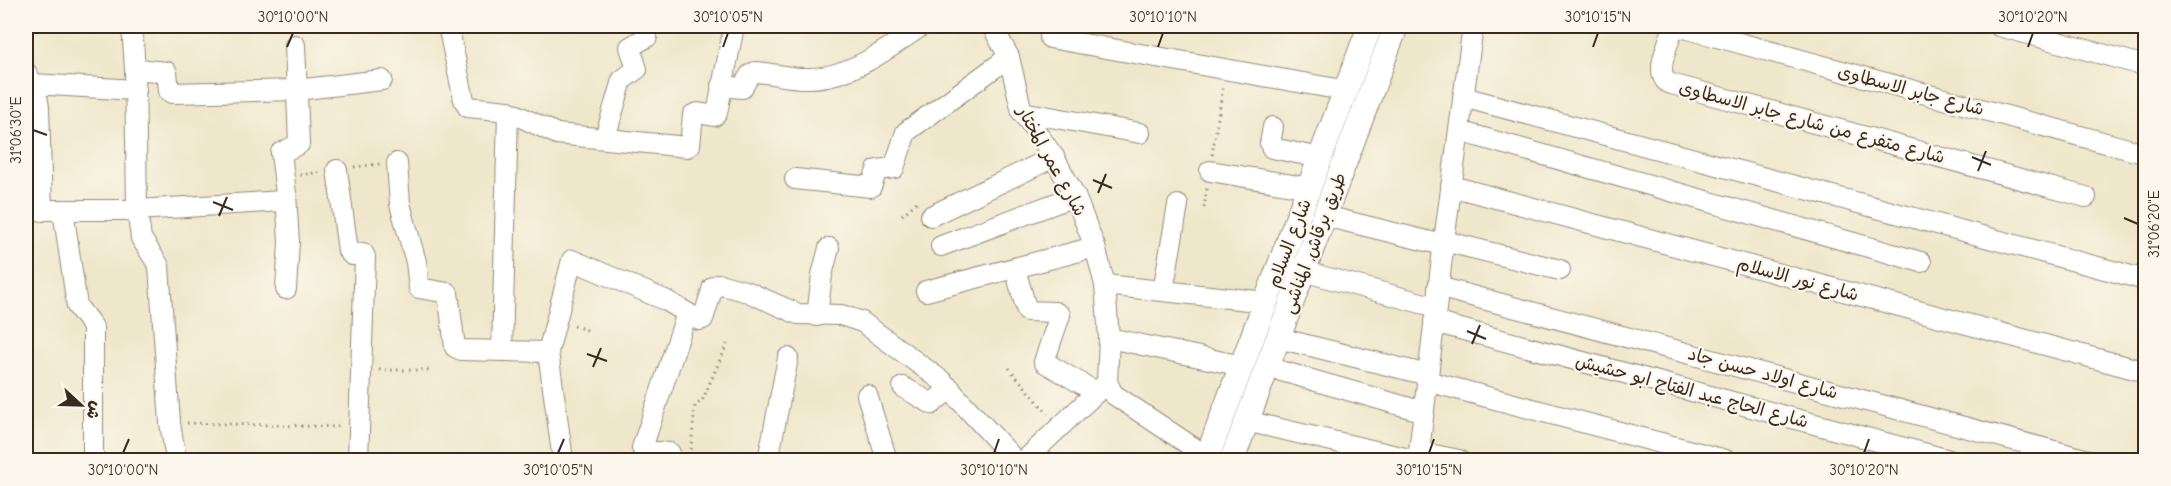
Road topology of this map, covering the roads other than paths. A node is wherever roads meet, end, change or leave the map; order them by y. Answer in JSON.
{"nodes":[{"id":1,"x":132,"y":26,"type":"edge"},
{"id":2,"x":448,"y":26,"type":"edge"},
{"id":3,"x":646,"y":26,"type":"edge"},
{"id":4,"x":735,"y":26,"type":"edge"},
{"id":5,"x":921,"y":26,"type":"edge"},
{"id":6,"x":992,"y":26,"type":"edge"},
{"id":7,"x":1370,"y":26,"type":"edge"},
{"id":8,"x":1396,"y":26,"type":"edge"},
{"id":9,"x":1473,"y":26,"type":"edge"},
{"id":10,"x":1676,"y":26,"type":"edge"},
{"id":11,"x":2000,"y":26,"type":"edge"},
{"id":12,"x":1050,"y":38,"type":"dead end"},
{"id":13,"x":295,"y":45,"type":"dead end"},
{"id":14,"x":1009,"y":57,"type":"junction"},
{"id":15,"x":2145,"y":66,"type":"edge"},
{"id":16,"x":135,"y":69,"type":"junction"},
{"id":17,"x":29,"y":78,"type":"edge"},
{"id":18,"x":382,"y":80,"type":"dead end"},
{"id":19,"x":721,"y":86,"type":"junction"},
{"id":20,"x":136,"y":90,"type":"junction"},
{"id":21,"x":296,"y":90,"type":"junction"},
{"id":22,"x":1347,"y":91,"type":"junction"},
{"id":23,"x":1463,"y":97,"type":"junction"},
{"id":24,"x":508,"y":111,"type":"junction"},
{"id":25,"x":1022,"y":112,"type":"junction"},
{"id":26,"x":1273,"y":127,"type":"dead end"},
{"id":27,"x":1459,"y":130,"type":"junction"},
{"id":28,"x":1140,"y":133,"type":"dead end"},
{"id":29,"x":605,"y":138,"type":"junction"},
{"id":30,"x":2145,"y":154,"type":"edge"},
{"id":31,"x":1054,"y":158,"type":"junction"},
{"id":32,"x":1321,"y":158,"type":"junction"},
{"id":33,"x":397,"y":163,"type":"dead end"},
{"id":34,"x":337,"y":170,"type":"dead end"},
{"id":35,"x":1210,"y":171,"type":"road end"},
{"id":36,"x":795,"y":179,"type":"dead end"},
{"id":37,"x":1451,"y":186,"type":"junction"},
{"id":38,"x":1310,"y":188,"type":"junction"},
{"id":39,"x":286,"y":195,"type":"junction"},
{"id":40,"x":1075,"y":196,"type":"junction"},
{"id":41,"x":2086,"y":197,"type":"dead end"},
{"id":42,"x":1178,"y":205,"type":"dead end"},
{"id":43,"x":63,"y":210,"type":"junction"},
{"id":44,"x":137,"y":210,"type":"junction"},
{"id":45,"x":34,"y":211,"type":"edge"},
{"id":46,"x":931,"y":216,"type":"dead end"},
{"id":47,"x":1325,"y":216,"type":"junction"},
{"id":48,"x":1443,"y":243,"type":"junction"},
{"id":49,"x":941,"y":246,"type":"dead end"},
{"id":50,"x":1095,"y":247,"type":"junction"},
{"id":51,"x":829,"y":248,"type":"dead end"},
{"id":52,"x":1921,"y":262,"type":"dead end"},
{"id":53,"x":1015,"y":269,"type":"junction"},
{"id":54,"x":1292,"y":269,"type":"junction"},
{"id":55,"x":1560,"y":270,"type":"dead end"},
{"id":56,"x":2145,"y":280,"type":"edge"},
{"id":57,"x":1105,"y":285,"type":"junction"},
{"id":58,"x":1438,"y":286,"type":"junction"},
{"id":59,"x":286,"y":289,"type":"dead end"},
{"id":60,"x":926,"y":291,"type":"dead end"},
{"id":61,"x":1163,"y":291,"type":"junction"},
{"id":62,"x":1267,"y":302,"type":"junction"},
{"id":63,"x":687,"y":313,"type":"junction"},
{"id":64,"x":1435,"y":314,"type":"junction"},
{"id":65,"x":817,"y":316,"type":"junction"},
{"id":66,"x":1109,"y":338,"type":"junction"},
{"id":67,"x":1278,"y":338,"type":"junction"},
{"id":68,"x":502,"y":351,"type":"junction"},
{"id":69,"x":548,"y":352,"type":"junction"},
{"id":70,"x":788,"y":358,"type":"dead end"},
{"id":71,"x":1242,"y":366,"type":"junction"},
{"id":72,"x":1267,"y":367,"type":"junction"},
{"id":73,"x":2145,"y":372,"type":"edge"},
{"id":74,"x":1428,"y":378,"type":"junction"},
{"id":75,"x":903,"y":387,"type":"dead end"},
{"id":76,"x":1101,"y":387,"type":"junction"},
{"id":77,"x":950,"y":388,"type":"junction"},
{"id":78,"x":867,"y":395,"type":"dead end"},
{"id":79,"x":1424,"y":412,"type":"junction"},
{"id":80,"x":1246,"y":421,"type":"junction"},
{"id":81,"x":670,"y":457,"type":"edge"},
{"id":82,"x":1417,"y":458,"type":"edge"},
{"id":83,"x":93,"y":460,"type":"edge"},
{"id":84,"x":176,"y":460,"type":"edge"},
{"id":85,"x":358,"y":460,"type":"edge"},
{"id":86,"x":563,"y":460,"type":"edge"},
{"id":87,"x":768,"y":460,"type":"edge"},
{"id":88,"x":887,"y":460,"type":"edge"},
{"id":89,"x":1015,"y":460,"type":"edge"},
{"id":90,"x":1025,"y":460,"type":"edge"},
{"id":91,"x":1208,"y":460,"type":"edge"},
{"id":92,"x":1232,"y":460,"type":"edge"},
{"id":93,"x":1459,"y":460,"type":"edge"},
{"id":94,"x":1725,"y":460,"type":"edge"},
{"id":95,"x":1949,"y":460,"type":"edge"},
{"id":96,"x":2088,"y":460,"type":"edge"}],
"edges":[{"from":1,"to":16,"type":"street"},
{"from":2,"to":24,"type":"street"},
{"from":3,"to":29,"type":"street"},
{"from":4,"to":19,"type":"street"},
{"from":5,"to":19,"type":"street"},
{"from":6,"to":14,"type":"street","name":"شارع عمر المختار"},
{"from":7,"to":22,"type":"street","name":"شارع السلام"},
{"from":8,"to":47,"type":"street","name":"طريق برقاش, المناشى"},
{"from":9,"to":23,"type":"street"},
{"from":10,"to":30,"type":"street","name":"شارع جابر الاسطاوى"},
{"from":10,"to":41,"type":"street","name":"شارع متفرع من شارع جابر الاسطاوى"},
{"from":11,"to":15,"type":"street"},
{"from":12,"to":22,"type":"street"},
{"from":13,"to":21,"type":"street"},
{"from":14,"to":25,"type":"street","name":"شارع عمر المختار"},
{"from":14,"to":36,"type":"street"},
{"from":16,"to":20,"type":"street"},
{"from":16,"to":21,"type":"street"},
{"from":17,"to":20,"type":"street"},
{"from":17,"to":45,"type":"street"},
{"from":18,"to":21,"type":"street"},
{"from":19,"to":29,"type":"street"},
{"from":20,"to":44,"type":"street"},
{"from":21,"to":39,"type":"street"},
{"from":22,"to":32,"type":"street","name":"شارع السلام"},
{"from":23,"to":27,"type":"street"},
{"from":23,"to":56,"type":"street"},
{"from":24,"to":29,"type":"street"},
{"from":24,"to":68,"type":"street"},
{"from":25,"to":28,"type":"street"},
{"from":25,"to":31,"type":"street","name":"شارع عمر المختار"},
{"from":26,"to":32,"type":"street"},
{"from":27,"to":37,"type":"street"},
{"from":27,"to":52,"type":"street"},
{"from":31,"to":40,"type":"street","name":"شارع عمر المختار"},
{"from":31,"to":46,"type":"street"},
{"from":32,"to":38,"type":"street","name":"شارع السلام"},
{"from":33,"to":68,"type":"street"},
{"from":34,"to":85,"type":"street"},
{"from":35,"to":38,"type":"street"},
{"from":37,"to":48,"type":"street"},
{"from":37,"to":73,"type":"street","name":"شارع نور الاسلام"},
{"from":38,"to":54,"type":"street","name":"شارع السلام"},
{"from":39,"to":44,"type":"street"},
{"from":39,"to":59,"type":"street"},
{"from":40,"to":49,"type":"street"},
{"from":40,"to":50,"type":"street","name":"شارع عمر المختار"},
{"from":42,"to":61,"type":"street"},
{"from":43,"to":44,"type":"street"},
{"from":43,"to":45,"type":"street"},
{"from":43,"to":83,"type":"street"},
{"from":44,"to":84,"type":"street"},
{"from":47,"to":48,"type":"street"},
{"from":47,"to":54,"type":"street","name":"طريق برقاش, المناشى"},
{"from":48,"to":55,"type":"street"},
{"from":48,"to":58,"type":"street"},
{"from":50,"to":53,"type":"street"},
{"from":50,"to":57,"type":"street","name":"شارع عمر المختار"},
{"from":51,"to":65,"type":"street"},
{"from":53,"to":60,"type":"street"},
{"from":53,"to":76,"type":"street"},
{"from":54,"to":62,"type":"street","name":"شارع السلام"},
{"from":54,"to":64,"type":"street","name":"شارع الحاج عبد الفتاح ابو حشيش"},
{"from":54,"to":67,"type":"street","name":"طريق برقاش, المناشى"},
{"from":57,"to":61,"type":"street"},
{"from":57,"to":66,"type":"street","name":"شارع عمر المختار"},
{"from":58,"to":64,"type":"street"},
{"from":58,"to":96,"type":"street","name":"شارع اولاد حسن جاد"},
{"from":61,"to":62,"type":"street"},
{"from":62,"to":71,"type":"street","name":"شارع السلام"},
{"from":63,"to":65,"type":"street"},
{"from":63,"to":69,"type":"street"},
{"from":63,"to":81,"type":"street"},
{"from":64,"to":74,"type":"street"},
{"from":64,"to":95,"type":"street","name":"شارع الحاج عبد الفتاح ابو حشيش"},
{"from":65,"to":77,"type":"street"},
{"from":66,"to":71,"type":"street"},
{"from":66,"to":76,"type":"street","name":"شارع عمر المختار"},
{"from":67,"to":72,"type":"street","name":"طريق برقاش, المناشى"},
{"from":67,"to":74,"type":"street"},
{"from":68,"to":69,"type":"street"},
{"from":69,"to":86,"type":"street"},
{"from":70,"to":87,"type":"street"},
{"from":71,"to":91,"type":"street","name":"شارع السلام"},
{"from":72,"to":79,"type":"street"},
{"from":72,"to":80,"type":"street","name":"طريق برقاش, المناشى"},
{"from":74,"to":79,"type":"street"},
{"from":74,"to":94,"type":"street"},
{"from":75,"to":77,"type":"street"},
{"from":76,"to":90,"type":"street"},
{"from":76,"to":91,"type":"street"},
{"from":77,"to":89,"type":"street"},
{"from":78,"to":88,"type":"street"},
{"from":79,"to":82,"type":"street"},
{"from":80,"to":82,"type":"street"},
{"from":80,"to":92,"type":"street","name":"طريق برقاش, المناشى"},
{"from":82,"to":93,"type":"street"}]}
